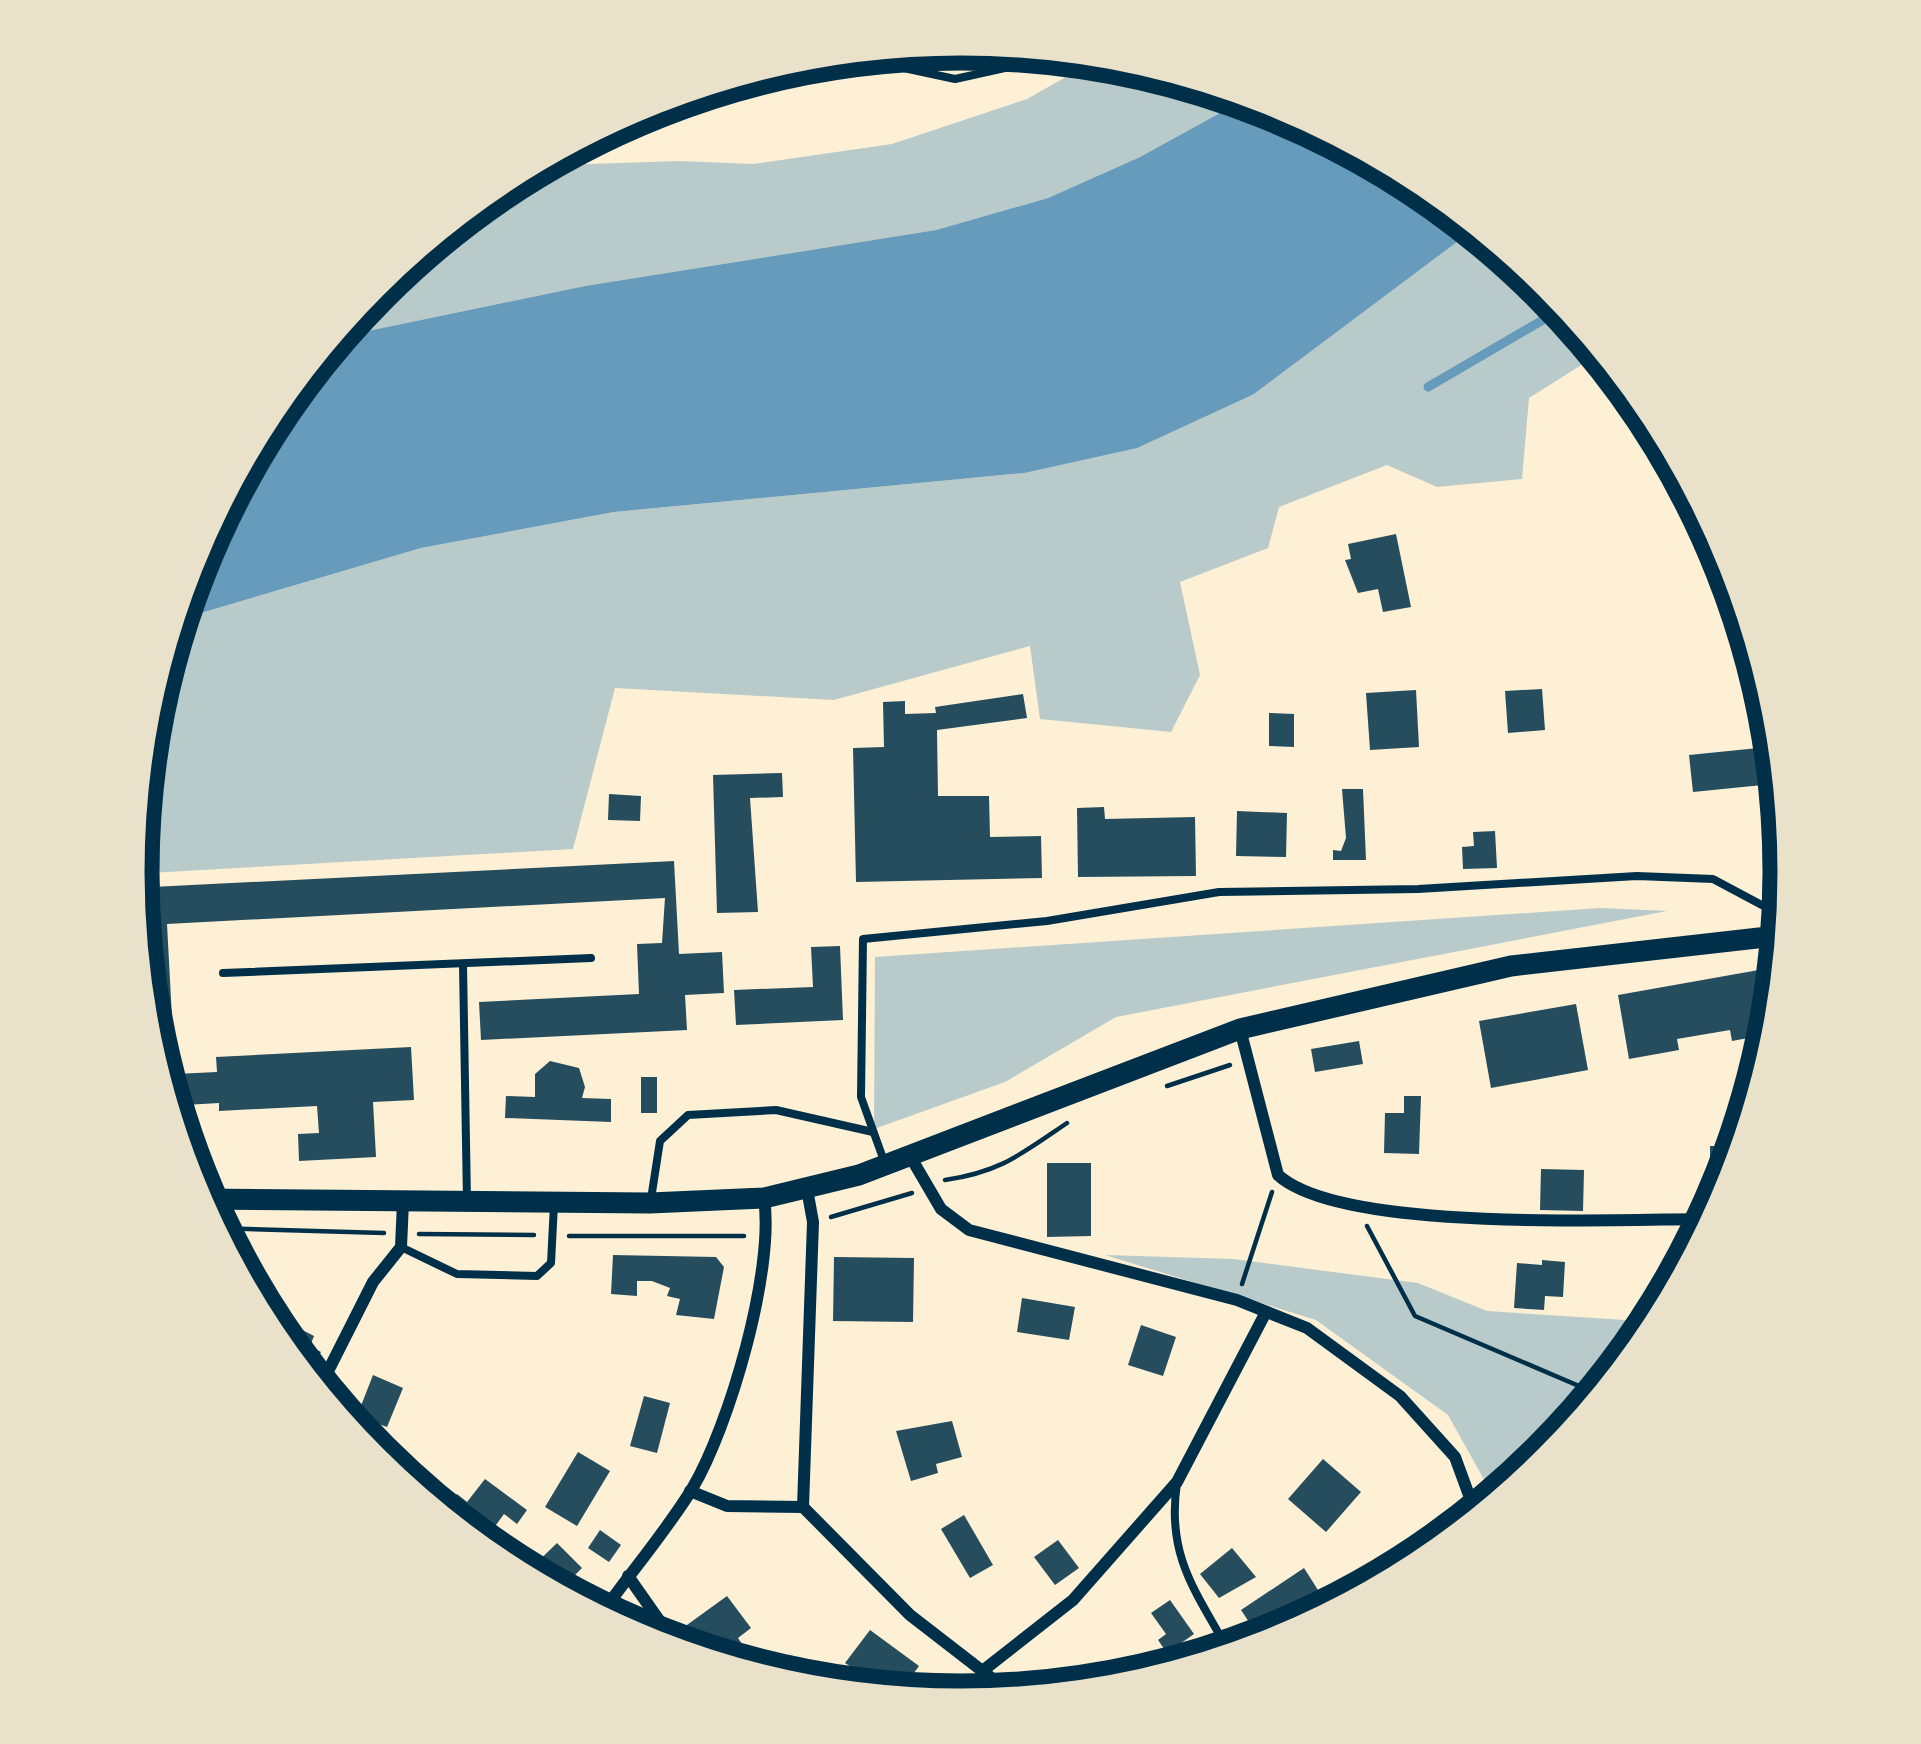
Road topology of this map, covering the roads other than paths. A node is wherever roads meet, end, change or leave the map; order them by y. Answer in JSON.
{"nodes":[{"id":1,"x":1017,"y":65,"type":"edge"},
{"id":2,"x":896,"y":66,"type":"edge"},
{"id":3,"x":1769,"y":909,"type":"edge"},
{"id":4,"x":1767,"y":936,"type":"edge"},
{"id":5,"x":591,"y":958,"type":"dead end"},
{"id":6,"x":463,"y":964,"type":"junction"},
{"id":7,"x":223,"y":973,"type":"dead end"},
{"id":8,"x":1240,"y":1029,"type":"junction"},
{"id":9,"x":874,"y":1132,"type":"junction"},
{"id":10,"x":910,"y":1156,"type":"junction"},
{"id":11,"x":886,"y":1165,"type":"junction"},
{"id":12,"x":807,"y":1189,"type":"junction"},
{"id":13,"x":764,"y":1198,"type":"junction"},
{"id":14,"x":221,"y":1199,"type":"edge"},
{"id":15,"x":403,"y":1202,"type":"junction"},
{"id":16,"x":467,"y":1202,"type":"junction"},
{"id":17,"x":554,"y":1202,"type":"junction"},
{"id":18,"x":650,"y":1203,"type":"junction"},
{"id":19,"x":1691,"y":1219,"type":"edge"},
{"id":20,"x":401,"y":1247,"type":"junction"},
{"id":21,"x":1266,"y":1312,"type":"junction"},
{"id":22,"x":327,"y":1374,"type":"edge"},
{"id":23,"x":1177,"y":1482,"type":"junction"},
{"id":24,"x":690,"y":1491,"type":"junction"},
{"id":25,"x":1471,"y":1499,"type":"edge"},
{"id":26,"x":803,"y":1507,"type":"junction"},
{"id":27,"x":628,"y":1576,"type":"junction"},
{"id":28,"x":610,"y":1601,"type":"edge"},
{"id":29,"x":661,"y":1623,"type":"edge"},
{"id":30,"x":1222,"y":1638,"type":"edge"},
{"id":31,"x":985,"y":1669,"type":"junction"},
{"id":32,"x":997,"y":1680,"type":"edge"}],
"edges":[{"from":1,"to":2,"type":"lane"},
{"from":3,"to":9,"type":"lane"},
{"from":4,"to":8,"type":"main road"},
{"from":5,"to":6,"type":"lane"},
{"from":6,"to":7,"type":"lane"},
{"from":6,"to":16,"type":"lane"},
{"from":8,"to":10,"type":"main road"},
{"from":8,"to":19,"type":"street"},
{"from":9,"to":11,"type":"lane"},
{"from":9,"to":18,"type":"lane"},
{"from":10,"to":11,"type":"main road"},
{"from":10,"to":21,"type":"street"},
{"from":11,"to":12,"type":"main road"},
{"from":12,"to":13,"type":"main road"},
{"from":12,"to":26,"type":"street"},
{"from":13,"to":18,"type":"main road"},
{"from":13,"to":24,"type":"street"},
{"from":14,"to":15,"type":"main road"},
{"from":15,"to":16,"type":"main road"},
{"from":15,"to":20,"type":"street"},
{"from":16,"to":17,"type":"main road"},
{"from":17,"to":18,"type":"main road"},
{"from":17,"to":20,"type":"lane"},
{"from":20,"to":22,"type":"street"},
{"from":21,"to":23,"type":"street"},
{"from":21,"to":25,"type":"street"},
{"from":23,"to":30,"type":"lane"},
{"from":23,"to":31,"type":"street"},
{"from":24,"to":26,"type":"street"},
{"from":24,"to":27,"type":"street"},
{"from":26,"to":31,"type":"street"},
{"from":27,"to":28,"type":"street"},
{"from":27,"to":29,"type":"street"},
{"from":31,"to":32,"type":"street"}]}
